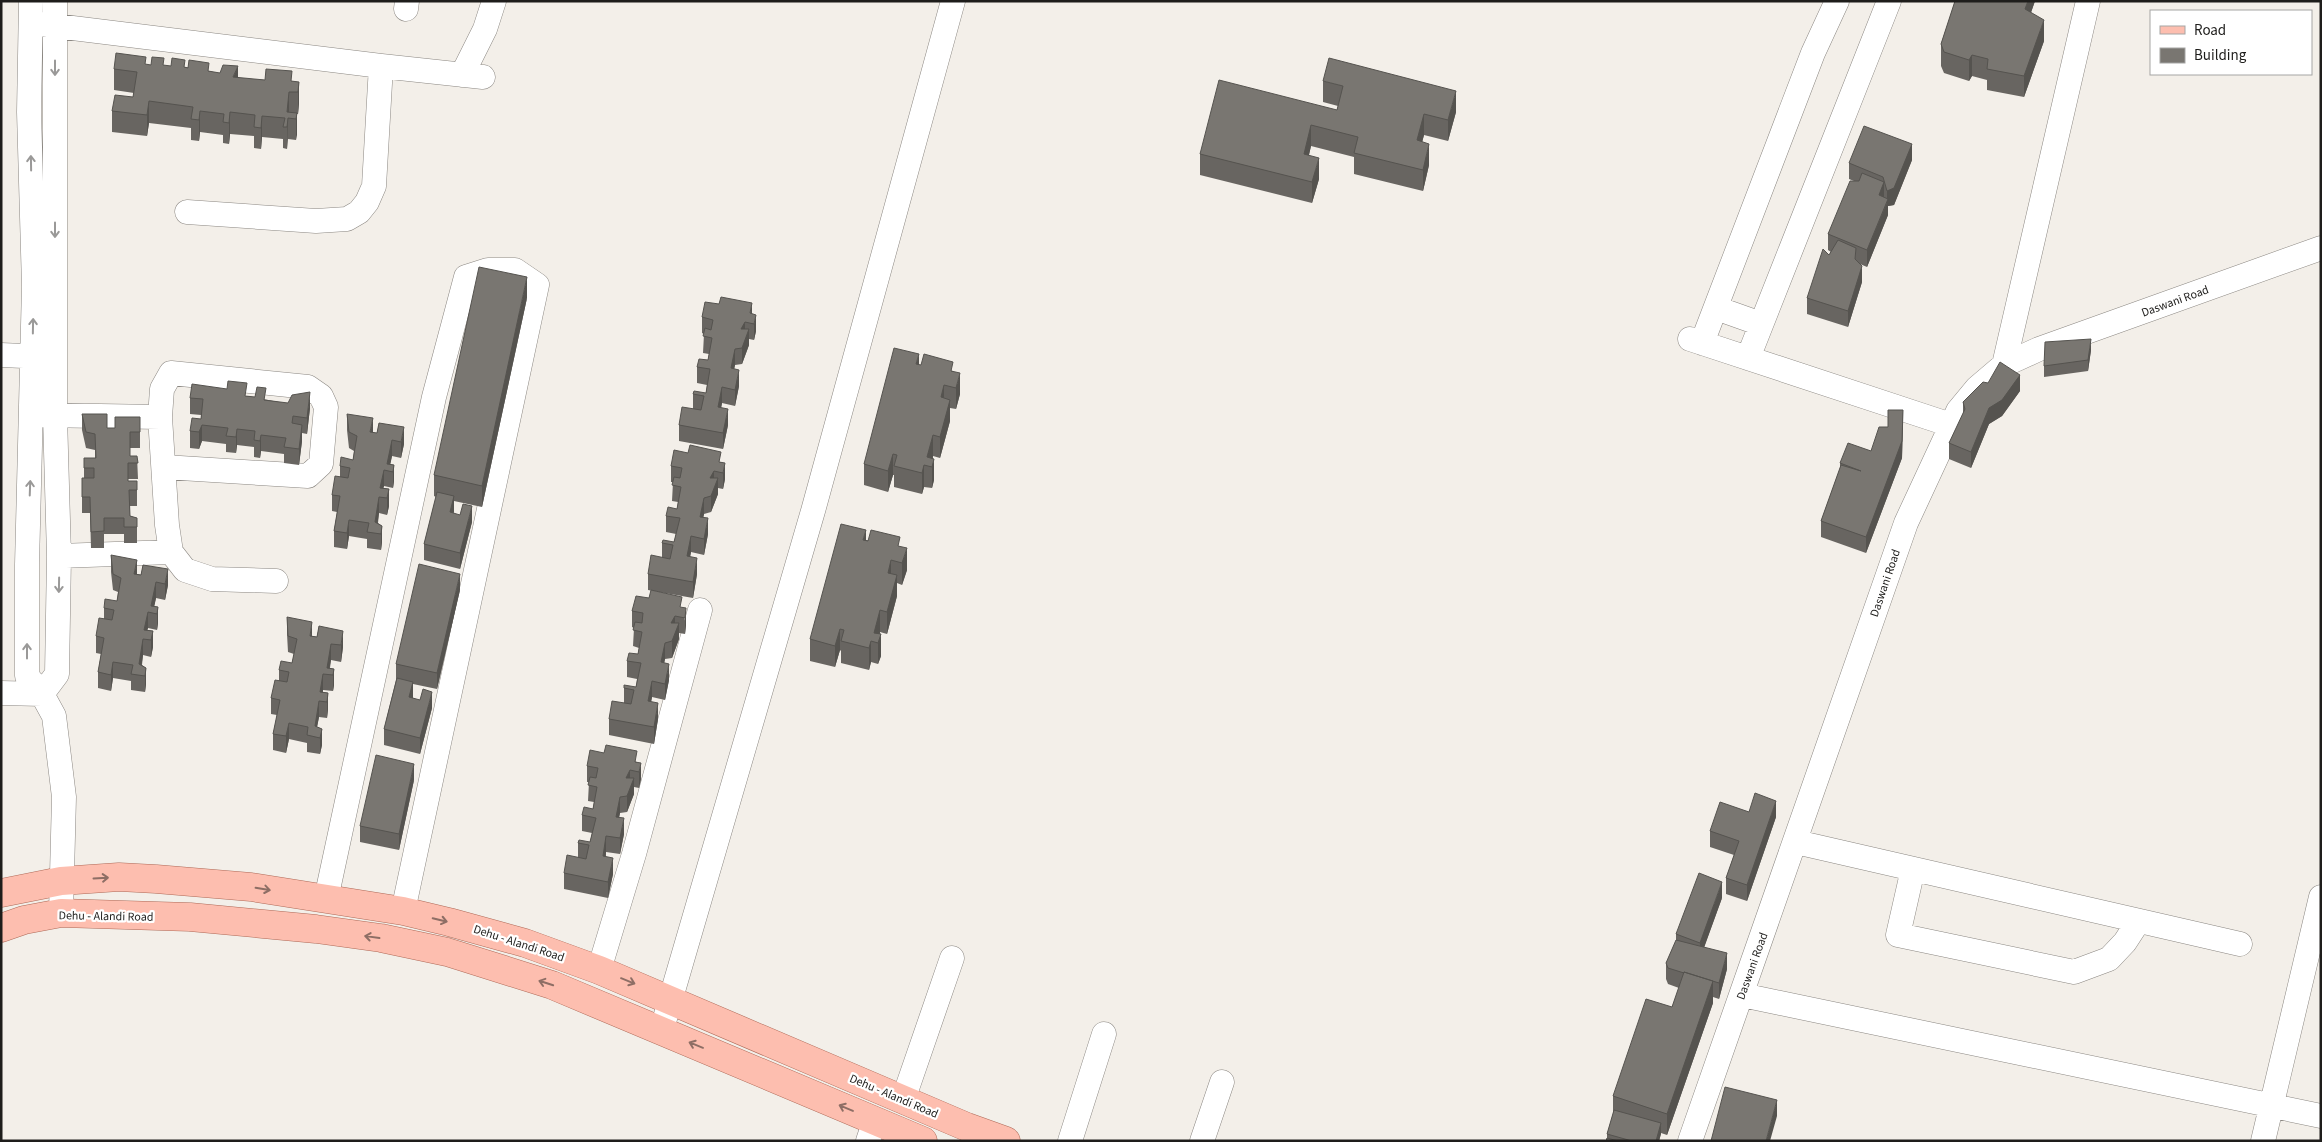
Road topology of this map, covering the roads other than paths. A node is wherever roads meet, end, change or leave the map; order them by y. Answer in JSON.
{"nodes":[{"id":1,"x":55,"y":1,"type":"edge"},
{"id":2,"x":494,"y":1,"type":"edge"},
{"id":3,"x":953,"y":1,"type":"edge"},
{"id":4,"x":1837,"y":1,"type":"edge"},
{"id":5,"x":1890,"y":1,"type":"edge"},
{"id":6,"x":2088,"y":1,"type":"edge"},
{"id":7,"x":31,"y":12,"type":"edge"},
{"id":8,"x":55,"y":26,"type":"junction"},
{"id":9,"x":382,"y":66,"type":"junction"},
{"id":10,"x":187,"y":212,"type":"dead end"},
{"id":11,"x":2321,"y":248,"type":"edge"},
{"id":12,"x":1716,"y":308,"type":"junction"},
{"id":13,"x":1761,"y":324,"type":"junction"},
{"id":14,"x":1,"y":355,"type":"edge"},
{"id":15,"x":44,"y":357,"type":"junction"},
{"id":16,"x":1748,"y":358,"type":"junction"},
{"id":17,"x":2004,"y":365,"type":"junction"},
{"id":18,"x":32,"y":415,"type":"junction"},
{"id":19,"x":55,"y":416,"type":"junction"},
{"id":20,"x":160,"y":417,"type":"junction"},
{"id":21,"x":1951,"y":424,"type":"junction"},
{"id":22,"x":164,"y":467,"type":"junction"},
{"id":23,"x":171,"y":552,"type":"junction"},
{"id":24,"x":59,"y":556,"type":"junction"},
{"id":25,"x":276,"y":581,"type":"dead end"},
{"id":26,"x":700,"y":610,"type":"dead end"},
{"id":27,"x":1,"y":693,"type":"edge"},
{"id":28,"x":42,"y":694,"type":"junction"},
{"id":29,"x":1796,"y":842,"type":"junction"},
{"id":30,"x":1913,"y":869,"type":"junction"},
{"id":31,"x":61,"y":881,"type":"junction"},
{"id":32,"x":1,"y":893,"type":"edge"},
{"id":33,"x":2321,"y":897,"type":"edge"},
{"id":34,"x":326,"y":899,"type":"junction"},
{"id":35,"x":403,"y":911,"type":"junction"},
{"id":36,"x":61,"y":913,"type":"junction"},
{"id":37,"x":2138,"y":922,"type":"junction"},
{"id":38,"x":1,"y":928,"type":"edge"},
{"id":39,"x":2316,"y":934,"type":"edge"},
{"id":40,"x":2240,"y":944,"type":"dead end"},
{"id":41,"x":952,"y":958,"type":"dead end"},
{"id":42,"x":599,"y":970,"type":"junction"},
{"id":43,"x":1742,"y":995,"type":"junction"},
{"id":44,"x":672,"y":1000,"type":"junction"},
{"id":45,"x":661,"y":1032,"type":"junction"},
{"id":46,"x":1104,"y":1034,"type":"dead end"},
{"id":47,"x":1222,"y":1082,"type":"dead end"},
{"id":48,"x":903,"y":1100,"type":"junction"},
{"id":49,"x":2272,"y":1104,"type":"junction"},
{"id":50,"x":2321,"y":1116,"type":"edge"},
{"id":51,"x":872,"y":1131,"type":"edge"},
{"id":52,"x":923,"y":1141,"type":"edge"},
{"id":53,"x":1006,"y":1141,"type":"edge"},
{"id":54,"x":1070,"y":1141,"type":"edge"},
{"id":55,"x":1202,"y":1141,"type":"edge"},
{"id":56,"x":1690,"y":1141,"type":"edge"},
{"id":57,"x":2263,"y":1141,"type":"edge"}],
"edges":[{"from":1,"to":8,"type":"street"},
{"from":2,"to":9,"type":"street"},
{"from":3,"to":44,"type":"street"},
{"from":4,"to":12,"type":"street"},
{"from":5,"to":13,"type":"street"},
{"from":6,"to":17,"type":"street"},
{"from":7,"to":8,"type":"street"},
{"from":15,"to":7,"type":"street","one_way":true},
{"from":8,"to":9,"type":"street"},
{"from":8,"to":15,"type":"street","one_way":true},
{"from":9,"to":10,"type":"street"},
{"from":11,"to":17,"type":"street","name":"Daswani Road"},
{"from":12,"to":13,"type":"street"},
{"from":12,"to":16,"type":"street"},
{"from":13,"to":16,"type":"street"},
{"from":14,"to":15,"type":"street"},
{"from":15,"to":18,"type":"street"},
{"from":15,"to":19,"type":"street"},
{"from":16,"to":21,"type":"street"},
{"from":17,"to":21,"type":"street","name":"Daswani Road"},
{"from":18,"to":19,"type":"street"},
{"from":28,"to":18,"type":"street","one_way":true},
{"from":19,"to":20,"type":"street"},
{"from":19,"to":24,"type":"street"},
{"from":20,"to":22,"type":"street"},
{"from":20,"to":22,"type":"street"},
{"from":21,"to":29,"type":"street","name":"Daswani Road"},
{"from":22,"to":23,"type":"street"},
{"from":23,"to":24,"type":"street"},
{"from":23,"to":25,"type":"street"},
{"from":24,"to":28,"type":"street","one_way":true},
{"from":26,"to":42,"type":"street"},
{"from":27,"to":28,"type":"street"},
{"from":28,"to":31,"type":"street"},
{"from":29,"to":30,"type":"street"},
{"from":29,"to":43,"type":"street","name":"Daswani Road"},
{"from":30,"to":37,"type":"street"},
{"from":30,"to":37,"type":"street"},
{"from":31,"to":32,"type":"main road","name":"Dehu - Alandi Road"},
{"from":31,"to":34,"type":"main road","name":"Dehu - Alandi Road","one_way":true},
{"from":31,"to":36,"type":"street"},
{"from":33,"to":39,"type":"street"},
{"from":34,"to":35,"type":"main road","name":"Dehu - Alandi Road"},
{"from":34,"to":35,"type":"street"},
{"from":35,"to":42,"type":"main road","name":"Dehu - Alandi Road","one_way":true},
{"from":36,"to":38,"type":"main road","name":"Dehu - Alandi Road"},
{"from":45,"to":36,"type":"main road","name":"Dehu - Alandi Road","one_way":true},
{"from":37,"to":40,"type":"street"},
{"from":39,"to":49,"type":"street"},
{"from":41,"to":48,"type":"street"},
{"from":42,"to":44,"type":"main road","name":"Dehu - Alandi Road","one_way":true},
{"from":43,"to":49,"type":"street"},
{"from":43,"to":56,"type":"street","name":"Daswani Road"},
{"from":44,"to":45,"type":"street"},
{"from":44,"to":48,"type":"main road","name":"Dehu - Alandi Road"},
{"from":51,"to":45,"type":"main road","name":"Dehu - Alandi Road","one_way":true},
{"from":46,"to":54,"type":"street"},
{"from":47,"to":55,"type":"street"},
{"from":48,"to":53,"type":"main road","name":"Dehu - Alandi Road"},
{"from":49,"to":50,"type":"street"},
{"from":49,"to":57,"type":"street"},
{"from":51,"to":52,"type":"main road","name":"Dehu - Alandi Road"}]}
